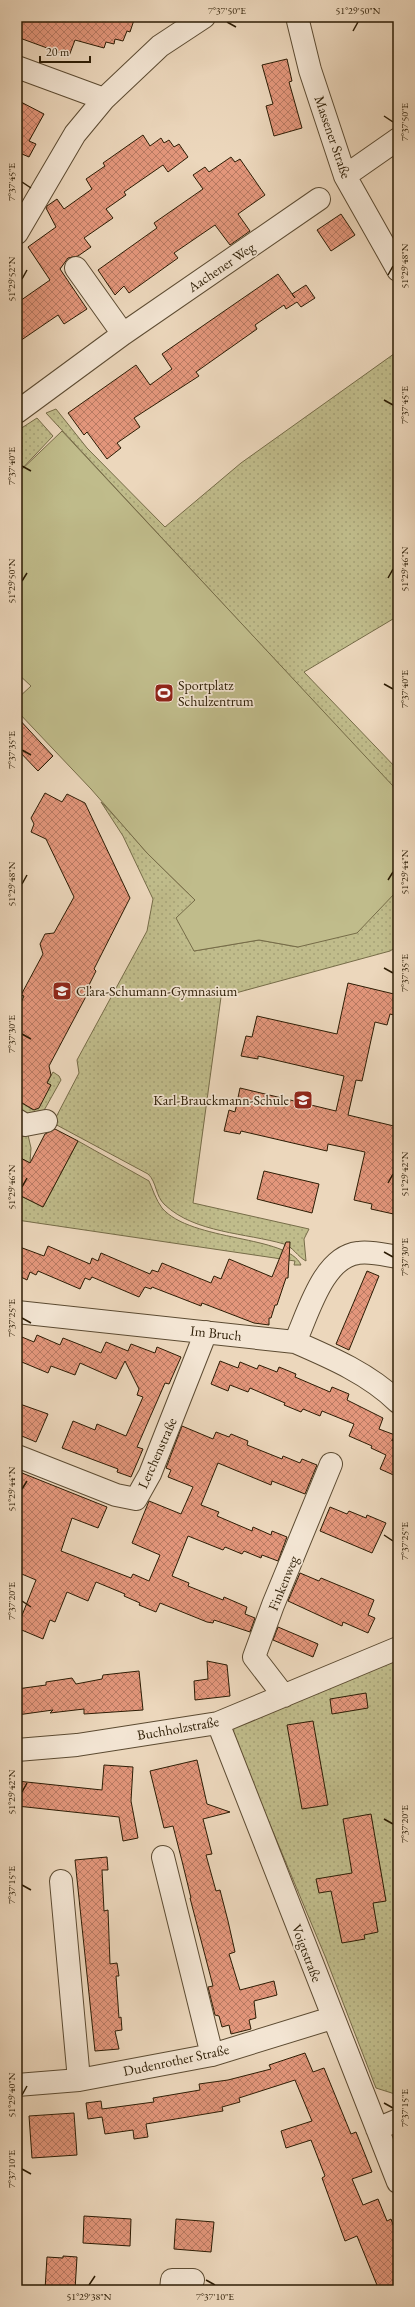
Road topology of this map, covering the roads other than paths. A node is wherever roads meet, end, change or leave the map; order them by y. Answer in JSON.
{"nodes":[{"id":1,"x":204,"y":17,"type":"edge"},
{"id":2,"x":297,"y":17,"type":"edge"},
{"id":3,"x":17,"y":67,"type":"edge"},
{"id":4,"x":104,"y":99,"type":"junction"},
{"id":5,"x":398,"y":138,"type":"edge"},
{"id":6,"x":345,"y":176,"type":"junction"},
{"id":7,"x":319,"y":199,"type":"dead end"},
{"id":8,"x":17,"y":233,"type":"edge"},
{"id":9,"x":76,"y":268,"type":"dead end"},
{"id":10,"x":398,"y":270,"type":"edge"},
{"id":11,"x":123,"y":334,"type":"junction"},
{"id":12,"x":17,"y":412,"type":"edge"},
{"id":13,"x":17,"y":1120,"type":"edge"},
{"id":14,"x":46,"y":1121,"type":"dead end"},
{"id":15,"x":398,"y":1257,"type":"edge"},
{"id":16,"x":17,"y":1312,"type":"edge"},
{"id":17,"x":206,"y":1332,"type":"junction"},
{"id":18,"x":295,"y":1342,"type":"junction"},
{"id":19,"x":398,"y":1402,"type":"edge"},
{"id":20,"x":17,"y":1456,"type":"edge"},
{"id":21,"x":331,"y":1464,"type":"dead end"},
{"id":22,"x":398,"y":1648,"type":"edge"},
{"id":23,"x":284,"y":1696,"type":"junction"},
{"id":24,"x":218,"y":1723,"type":"junction"},
{"id":25,"x":17,"y":1750,"type":"edge"},
{"id":26,"x":163,"y":1857,"type":"dead end"},
{"id":27,"x":61,"y":1881,"type":"dead end"},
{"id":28,"x":332,"y":2018,"type":"junction"},
{"id":29,"x":212,"y":2055,"type":"junction"},
{"id":30,"x":79,"y":2080,"type":"junction"},
{"id":31,"x":17,"y":2085,"type":"edge"},
{"id":32,"x":398,"y":2120,"type":"edge"},
{"id":33,"x":377,"y":2129,"type":"junction"},
{"id":34,"x":398,"y":2182,"type":"edge"},
{"id":35,"x":193,"y":2280,"type":"dead end"},
{"id":36,"x":171,"y":2290,"type":"edge"}],
"edges":[{"from":1,"to":4,"type":"street"},
{"from":2,"to":6,"type":"street","name":"Massener Straße"},
{"from":3,"to":4,"type":"street"},
{"from":4,"to":8,"type":"street"},
{"from":5,"to":6,"type":"street"},
{"from":6,"to":10,"type":"street","name":"Massener Straße"},
{"from":7,"to":11,"type":"street","name":"Aachener Weg"},
{"from":9,"to":11,"type":"street"},
{"from":11,"to":12,"type":"street","name":"Aachener Weg"},
{"from":13,"to":14,"type":"street"},
{"from":15,"to":18,"type":"street"},
{"from":16,"to":17,"type":"street","name":"Im Bruch"},
{"from":17,"to":18,"type":"street","name":"Im Bruch"},
{"from":17,"to":20,"type":"street","name":"Lerchenstraße"},
{"from":18,"to":19,"type":"street","name":"Im Bruch"},
{"from":21,"to":23,"type":"street","name":"Finkenweg"},
{"from":22,"to":23,"type":"street","name":"Buchholzstraße"},
{"from":23,"to":24,"type":"street","name":"Buchholzstraße"},
{"from":24,"to":25,"type":"street","name":"Buchholzstraße"},
{"from":24,"to":28,"type":"street","name":"Voigtstraße"},
{"from":26,"to":29,"type":"street"},
{"from":27,"to":30,"type":"street"},
{"from":28,"to":29,"type":"street","name":"Dudenrother Straße"},
{"from":28,"to":33,"type":"street","name":"Voigtstraße"},
{"from":29,"to":30,"type":"street","name":"Dudenrother Straße"},
{"from":30,"to":31,"type":"street","name":"Dudenrother Straße"},
{"from":32,"to":33,"type":"street"},
{"from":33,"to":34,"type":"street","name":"Voigtstraße"},
{"from":35,"to":36,"type":"street"}]}
